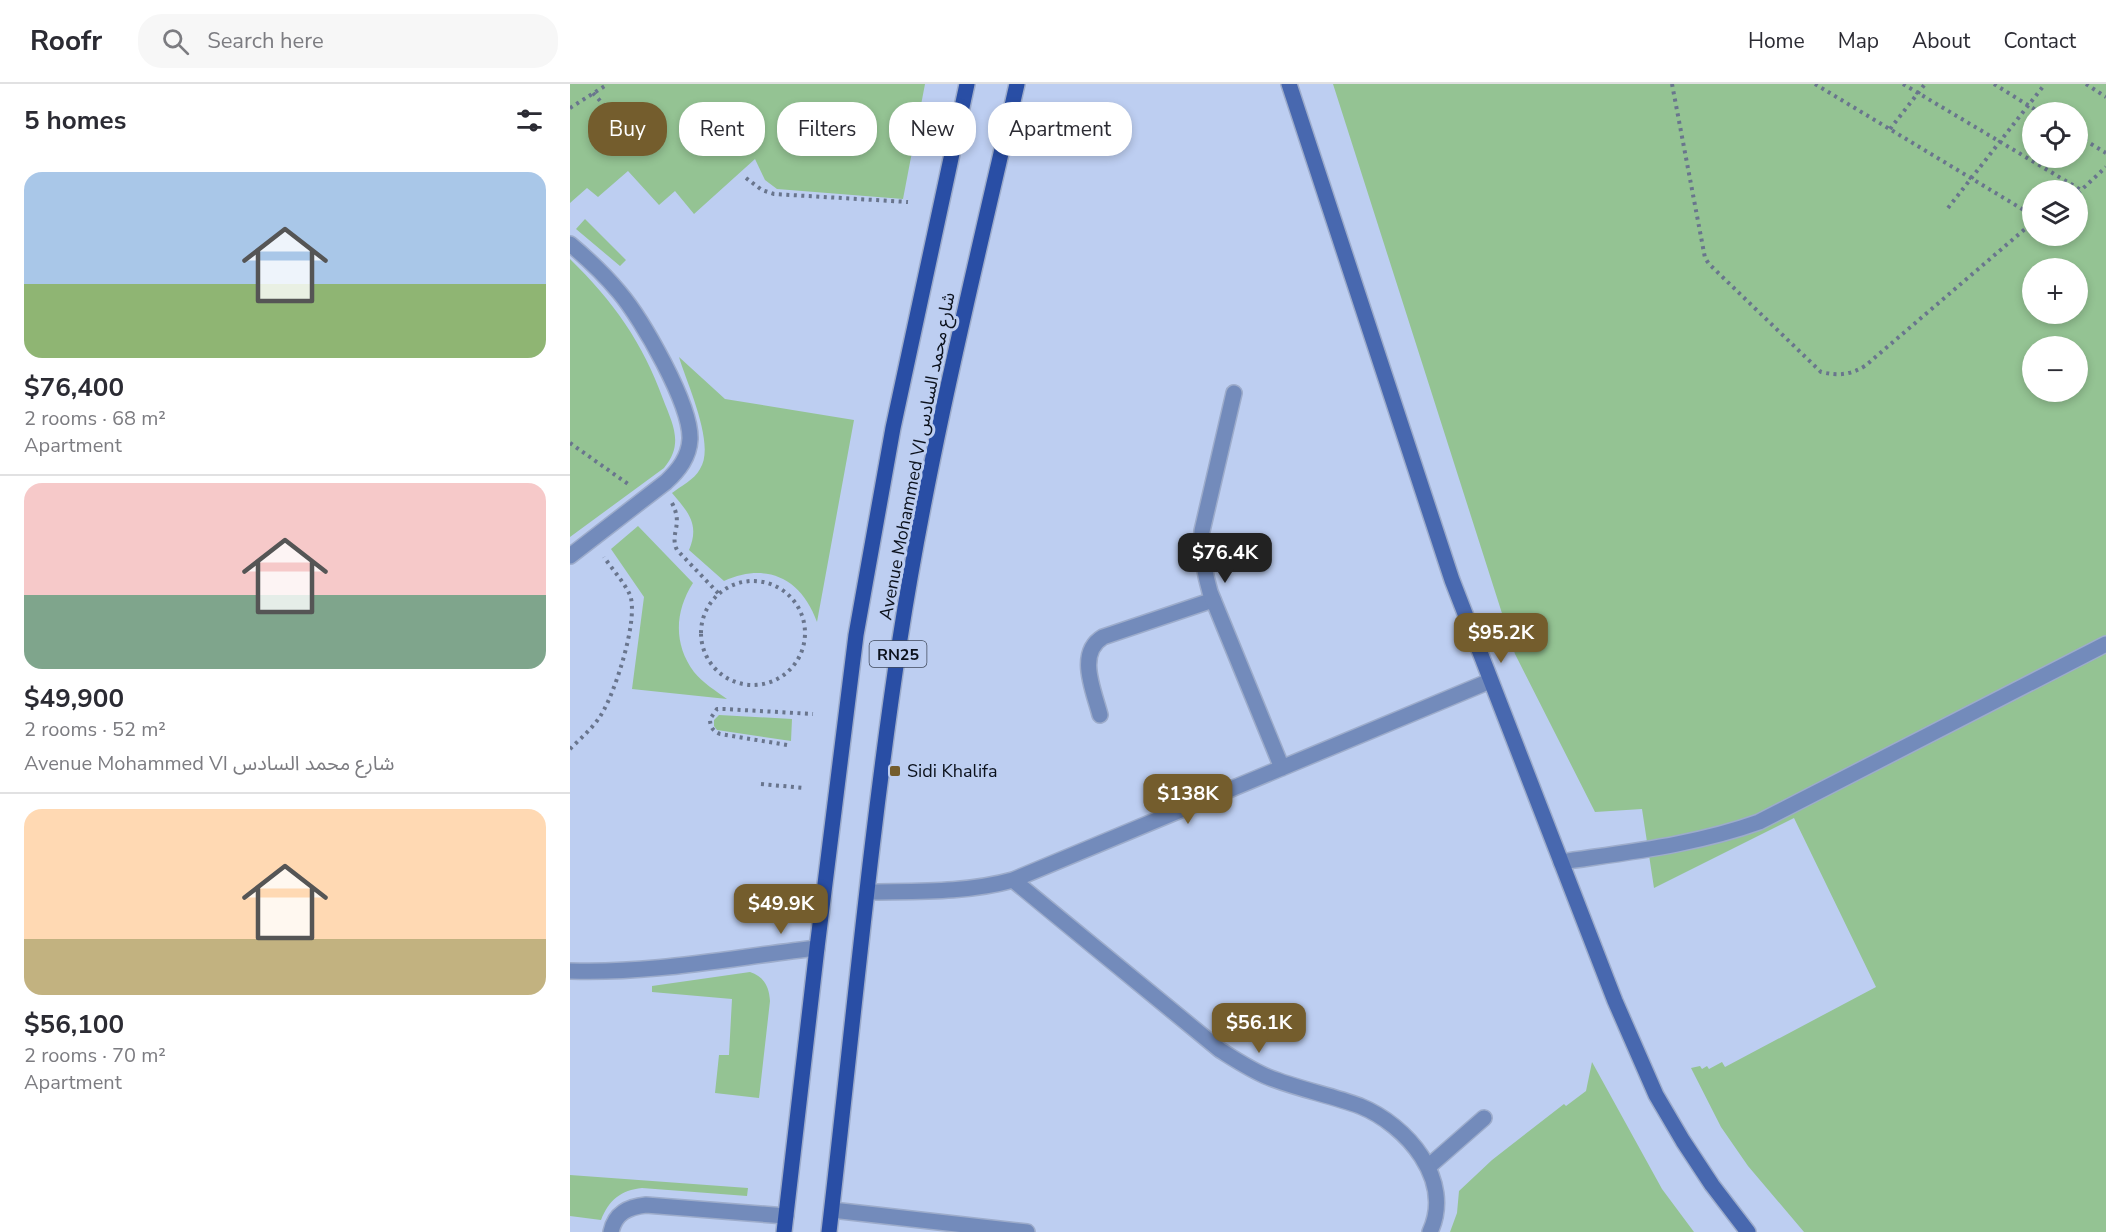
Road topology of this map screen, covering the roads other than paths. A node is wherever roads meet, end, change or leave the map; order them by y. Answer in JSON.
{"nodes":[{"id":1,"x":967,"y":84,"type":"edge"},
{"id":2,"x":1017,"y":84,"type":"edge"},
{"id":3,"x":1288,"y":84,"type":"edge"},
{"id":4,"x":570,"y":244,"type":"edge"},
{"id":5,"x":1234,"y":393,"type":"dead end"},
{"id":6,"x":570,"y":556,"type":"edge"},
{"id":7,"x":1213,"y":600,"type":"junction"},
{"id":8,"x":2106,"y":644,"type":"edge"},
{"id":9,"x":1490,"y":681,"type":"junction"},
{"id":10,"x":1100,"y":715,"type":"dead end"},
{"id":11,"x":1282,"y":768,"type":"junction"},
{"id":12,"x":1561,"y":862,"type":"junction"},
{"id":13,"x":1013,"y":880,"type":"junction"},
{"id":14,"x":868,"y":892,"type":"junction"},
{"id":15,"x":817,"y":948,"type":"junction"},
{"id":16,"x":570,"y":971,"type":"edge"},
{"id":17,"x":1484,"y":1118,"type":"dead end"},
{"id":18,"x":1428,"y":1167,"type":"junction"},
{"id":19,"x":832,"y":1209,"type":"junction"},
{"id":20,"x":786,"y":1216,"type":"junction"},
{"id":21,"x":611,"y":1232,"type":"edge"},
{"id":22,"x":784,"y":1232,"type":"edge"},
{"id":23,"x":829,"y":1232,"type":"edge"},
{"id":24,"x":1028,"y":1232,"type":"edge"},
{"id":25,"x":1430,"y":1232,"type":"edge"},
{"id":26,"x":1748,"y":1232,"type":"edge"}],
"edges":[{"from":1,"to":15,"type":"main road","name":"Avenue Mohammed VI شارع محمد السادس","number":"RN25"},
{"from":2,"to":14,"type":"main road","name":"Avenue Mohammed VI شارع محمد السادس","number":"RN25"},
{"from":3,"to":9,"type":"street"},
{"from":4,"to":6,"type":"street"},
{"from":5,"to":7,"type":"street"},
{"from":7,"to":10,"type":"street"},
{"from":7,"to":11,"type":"street"},
{"from":8,"to":12,"type":"street"},
{"from":9,"to":11,"type":"street"},
{"from":9,"to":12,"type":"street"},
{"from":11,"to":13,"type":"street"},
{"from":12,"to":26,"type":"street"},
{"from":13,"to":14,"type":"street"},
{"from":13,"to":18,"type":"street"},
{"from":14,"to":19,"type":"main road","name":"Avenue Mohammed VI شارع محمد السادس","number":"RN25"},
{"from":15,"to":16,"type":"street"},
{"from":15,"to":20,"type":"main road","name":"Avenue Mohammed VI شارع محمد السادس","number":"RN25"},
{"from":17,"to":18,"type":"street"},
{"from":18,"to":25,"type":"street"},
{"from":19,"to":23,"type":"main road","name":"Avenue Mohammed VI شارع محمد السادس","number":"RN25"},
{"from":19,"to":24,"type":"street"},
{"from":20,"to":21,"type":"street"},
{"from":20,"to":22,"type":"main road","name":"Avenue Mohammed VI شارع محمد السادس","number":"RN25"}]}
